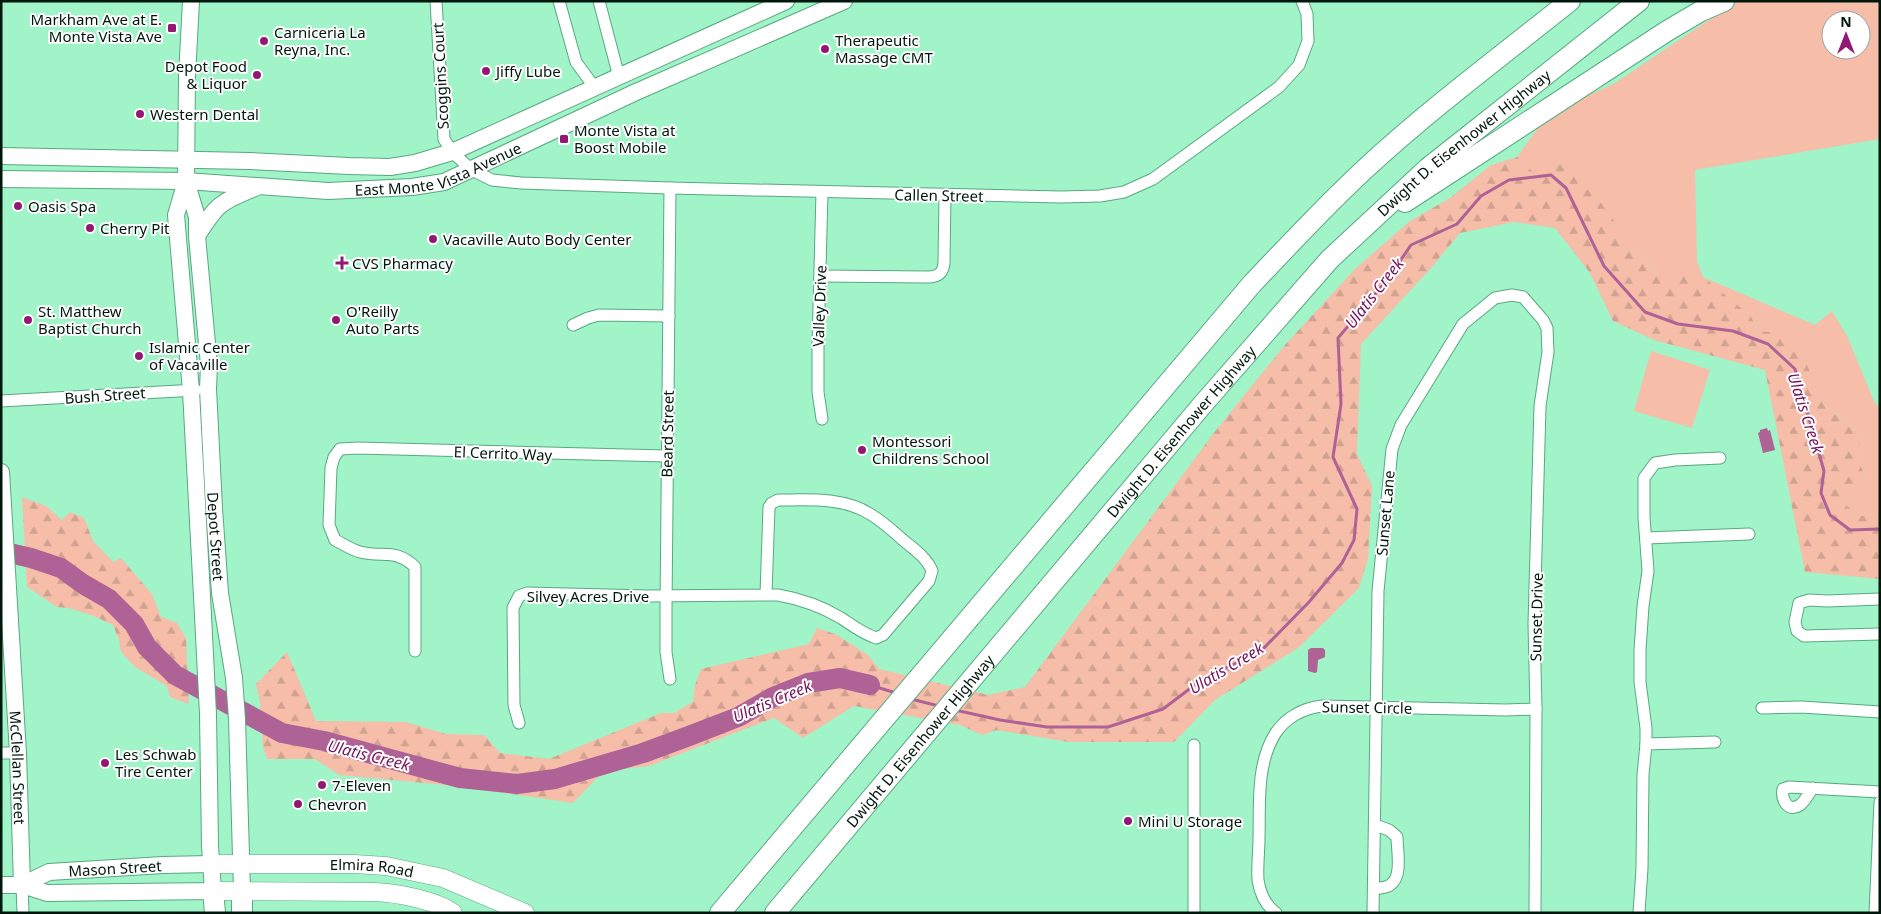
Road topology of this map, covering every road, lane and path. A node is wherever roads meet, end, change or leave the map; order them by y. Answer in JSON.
{"nodes":[{"id":1,"x":191,"y":1,"type":"edge"},
{"id":2,"x":436,"y":1,"type":"edge"},
{"id":3,"x":560,"y":1,"type":"edge"},
{"id":4,"x":599,"y":1,"type":"edge"},
{"id":5,"x":786,"y":1,"type":"edge"},
{"id":6,"x":844,"y":1,"type":"edge"},
{"id":7,"x":1302,"y":1,"type":"edge"},
{"id":8,"x":1570,"y":1,"type":"edge"},
{"id":9,"x":1639,"y":1,"type":"edge"},
{"id":10,"x":1724,"y":1,"type":"edge"},
{"id":11,"x":618,"y":78,"type":"junction"},
{"id":12,"x":595,"y":88,"type":"junction"},
{"id":13,"x":452,"y":152,"type":"junction"},
{"id":14,"x":1,"y":156,"type":"edge"},
{"id":15,"x":186,"y":160,"type":"junction"},
{"id":16,"x":472,"y":170,"type":"junction"},
{"id":17,"x":1,"y":179,"type":"edge"},
{"id":18,"x":186,"y":181,"type":"junction"},
{"id":19,"x":260,"y":186,"type":"junction"},
{"id":20,"x":670,"y":188,"type":"junction"},
{"id":21,"x":822,"y":192,"type":"junction"},
{"id":22,"x":945,"y":195,"type":"junction"},
{"id":23,"x":1365,"y":227,"type":"junction"},
{"id":24,"x":197,"y":236,"type":"junction"},
{"id":25,"x":820,"y":276,"type":"junction"},
{"id":26,"x":669,"y":316,"type":"junction"},
{"id":27,"x":1545,"y":323,"type":"joint"},
{"id":28,"x":573,"y":325,"type":"dead end"},
{"id":29,"x":208,"y":389,"type":"junction"},
{"id":30,"x":191,"y":390,"type":"junction"},
{"id":31,"x":1,"y":401,"type":"edge"},
{"id":32,"x":822,"y":419,"type":"dead end"},
{"id":33,"x":666,"y":456,"type":"junction"},
{"id":34,"x":1720,"y":458,"type":"dead end"},
{"id":35,"x":1,"y":472,"type":"edge"},
{"id":36,"x":2,"y":484,"type":"edge"},
{"id":37,"x":1749,"y":534,"type":"dead end"},
{"id":38,"x":1646,"y":538,"type":"junction"},
{"id":39,"x":766,"y":595,"type":"junction"},
{"id":40,"x":666,"y":596,"type":"junction"},
{"id":41,"x":1880,"y":599,"type":"edge"},
{"id":42,"x":6,"y":604,"type":"edge"},
{"id":43,"x":1880,"y":634,"type":"edge"},
{"id":44,"x":415,"y":650,"type":"dead end"},
{"id":45,"x":670,"y":680,"type":"dead end"},
{"id":46,"x":1376,"y":707,"type":"junction"},
{"id":47,"x":1762,"y":708,"type":"dead end"},
{"id":48,"x":1536,"y":709,"type":"junction"},
{"id":49,"x":1880,"y":712,"type":"edge"},
{"id":50,"x":519,"y":723,"type":"dead end"},
{"id":51,"x":1715,"y":742,"type":"dead end"},
{"id":52,"x":1646,"y":744,"type":"junction"},
{"id":53,"x":1194,"y":745,"type":"dead end"},
{"id":54,"x":1,"y":752,"type":"edge"},
{"id":55,"x":18,"y":753,"type":"junction"},
{"id":56,"x":1813,"y":788,"type":"dead end"},
{"id":57,"x":1880,"y":792,"type":"edge"},
{"id":58,"x":1880,"y":802,"type":"edge"},
{"id":59,"x":1375,"y":825,"type":"junction"},
{"id":60,"x":211,"y":864,"type":"junction"},
{"id":61,"x":241,"y":864,"type":"junction"},
{"id":62,"x":1,"y":885,"type":"edge"},
{"id":63,"x":22,"y":885,"type":"junction"},
{"id":64,"x":1374,"y":889,"type":"junction"},
{"id":65,"x":242,"y":890,"type":"junction"},
{"id":66,"x":213,"y":891,"type":"junction"},
{"id":67,"x":453,"y":912,"type":"edge"},
{"id":68,"x":23,"y":913,"type":"edge"},
{"id":69,"x":215,"y":913,"type":"edge"},
{"id":70,"x":242,"y":913,"type":"edge"},
{"id":71,"x":525,"y":913,"type":"edge"},
{"id":72,"x":720,"y":913,"type":"edge"},
{"id":73,"x":775,"y":913,"type":"edge"},
{"id":74,"x":1194,"y":913,"type":"edge"},
{"id":75,"x":1276,"y":913,"type":"edge"},
{"id":76,"x":1374,"y":913,"type":"edge"},
{"id":77,"x":1535,"y":913,"type":"edge"},
{"id":78,"x":1639,"y":913,"type":"edge"},
{"id":79,"x":1875,"y":913,"type":"edge"}],
"edges":[{"from":1,"to":15,"type":"main road","name":"Depot Street"},
{"from":2,"to":13,"type":"street","name":"Scoggins Court"},
{"from":3,"to":12,"type":"street"},
{"from":4,"to":11,"type":"street"},
{"from":5,"to":11,"type":"main road","name":"East Monte Vista Avenue"},
{"from":6,"to":16,"type":"main road","name":"East Monte Vista Avenue"},
{"from":7,"to":22,"type":"street","name":"Callen Street"},
{"from":8,"to":72,"type":"highway"},
{"from":9,"to":23,"type":"highway","name":"Dwight D. Eisenhower Highway"},
{"from":10,"to":23,"type":"highway"},
{"from":11,"to":12,"type":"main road","name":"East Monte Vista Avenue"},
{"from":12,"to":13,"type":"main road","name":"East Monte Vista Avenue"},
{"from":13,"to":15,"type":"main road","name":"East Monte Vista Avenue"},
{"from":13,"to":16,"type":"street","name":"Scoggins Court"},
{"from":14,"to":15,"type":"main road","name":"East Monte Vista Avenue"},
{"from":15,"to":18,"type":"main road","name":"Depot Street"},
{"from":16,"to":19,"type":"main road","name":"East Monte Vista Avenue"},
{"from":16,"to":20,"type":"street","name":"Callen Street"},
{"from":17,"to":18,"type":"main road","name":"East Monte Vista Avenue"},
{"from":18,"to":19,"type":"main road","name":"East Monte Vista Avenue"},
{"from":18,"to":24,"type":"main road","name":"Depot Street"},
{"from":18,"to":30,"type":"main road","name":"Depot Street"},
{"from":19,"to":24,"type":"main road"},
{"from":20,"to":21,"type":"street","name":"Callen Street"},
{"from":20,"to":26,"type":"street","name":"Beard Street"},
{"from":21,"to":22,"type":"street","name":"Callen Street"},
{"from":21,"to":25,"type":"street","name":"Valley Drive"},
{"from":22,"to":25,"type":"street"},
{"from":23,"to":73,"type":"highway","name":"Dwight D. Eisenhower Highway"},
{"from":24,"to":29,"type":"main road","name":"Depot Street"},
{"from":25,"to":32,"type":"street","name":"Valley Drive"},
{"from":26,"to":28,"type":"street"},
{"from":26,"to":33,"type":"street","name":"Beard Street"},
{"from":27,"to":46,"type":"street","name":"Sunset Lane"},
{"from":27,"to":48,"type":"street","name":"Sunset Drive"},
{"from":29,"to":30,"type":"street","name":"Bush Street"},
{"from":29,"to":61,"type":"main road","name":"Depot Street"},
{"from":30,"to":31,"type":"street","name":"Bush Street"},
{"from":30,"to":60,"type":"main road","name":"Depot Street"},
{"from":33,"to":40,"type":"street","name":"Beard Street"},
{"from":33,"to":44,"type":"street","name":"El Cerrito Way"},
{"from":34,"to":38,"type":"street"},
{"from":35,"to":36,"type":"main road","name":"McClellan Street"},
{"from":36,"to":42,"type":"main road","name":"McClellan Street"},
{"from":37,"to":38,"type":"street"},
{"from":38,"to":52,"type":"street"},
{"from":39,"to":39,"type":"street"},
{"from":39,"to":40,"type":"street"},
{"from":40,"to":45,"type":"street","name":"Beard Street"},
{"from":40,"to":50,"type":"street","name":"Silvey Acres Drive"},
{"from":41,"to":43,"type":"street"},
{"from":42,"to":55,"type":"main road","name":"McClellan Street"},
{"from":46,"to":48,"type":"street","name":"Sunset Circle"},
{"from":46,"to":59,"type":"street","name":"Sunset Lane"},
{"from":46,"to":75,"type":"street","name":"Sunset Circle"},
{"from":47,"to":49,"type":"street"},
{"from":48,"to":77,"type":"street","name":"Sunset Drive"},
{"from":51,"to":52,"type":"street"},
{"from":52,"to":78,"type":"street"},
{"from":53,"to":74,"type":"street"},
{"from":54,"to":55,"type":"street"},
{"from":55,"to":63,"type":"main road","name":"McClellan Street"},
{"from":56,"to":57,"type":"street"},
{"from":58,"to":79,"type":"street"},
{"from":59,"to":64,"type":"street","name":"Sunset Lane"},
{"from":59,"to":64,"type":"street"},
{"from":60,"to":61,"type":"main road","name":"Elmira Road"},
{"from":60,"to":63,"type":"main road","name":"Mason Street"},
{"from":60,"to":66,"type":"main road","name":"Depot Street"},
{"from":61,"to":65,"type":"main road","name":"Depot Street"},
{"from":61,"to":71,"type":"main road","name":"Elmira Road"},
{"from":62,"to":63,"type":"main road","name":"Mason Street"},
{"from":63,"to":66,"type":"main road","name":"Mason Street"},
{"from":63,"to":68,"type":"street","name":"McClellan Street"},
{"from":64,"to":76,"type":"street","name":"Sunset Lane"},
{"from":65,"to":66,"type":"main road","name":"Elmira Road"},
{"from":65,"to":67,"type":"main road","name":"Elmira Road"},
{"from":65,"to":70,"type":"highway"},
{"from":66,"to":69,"type":"highway"}]}
